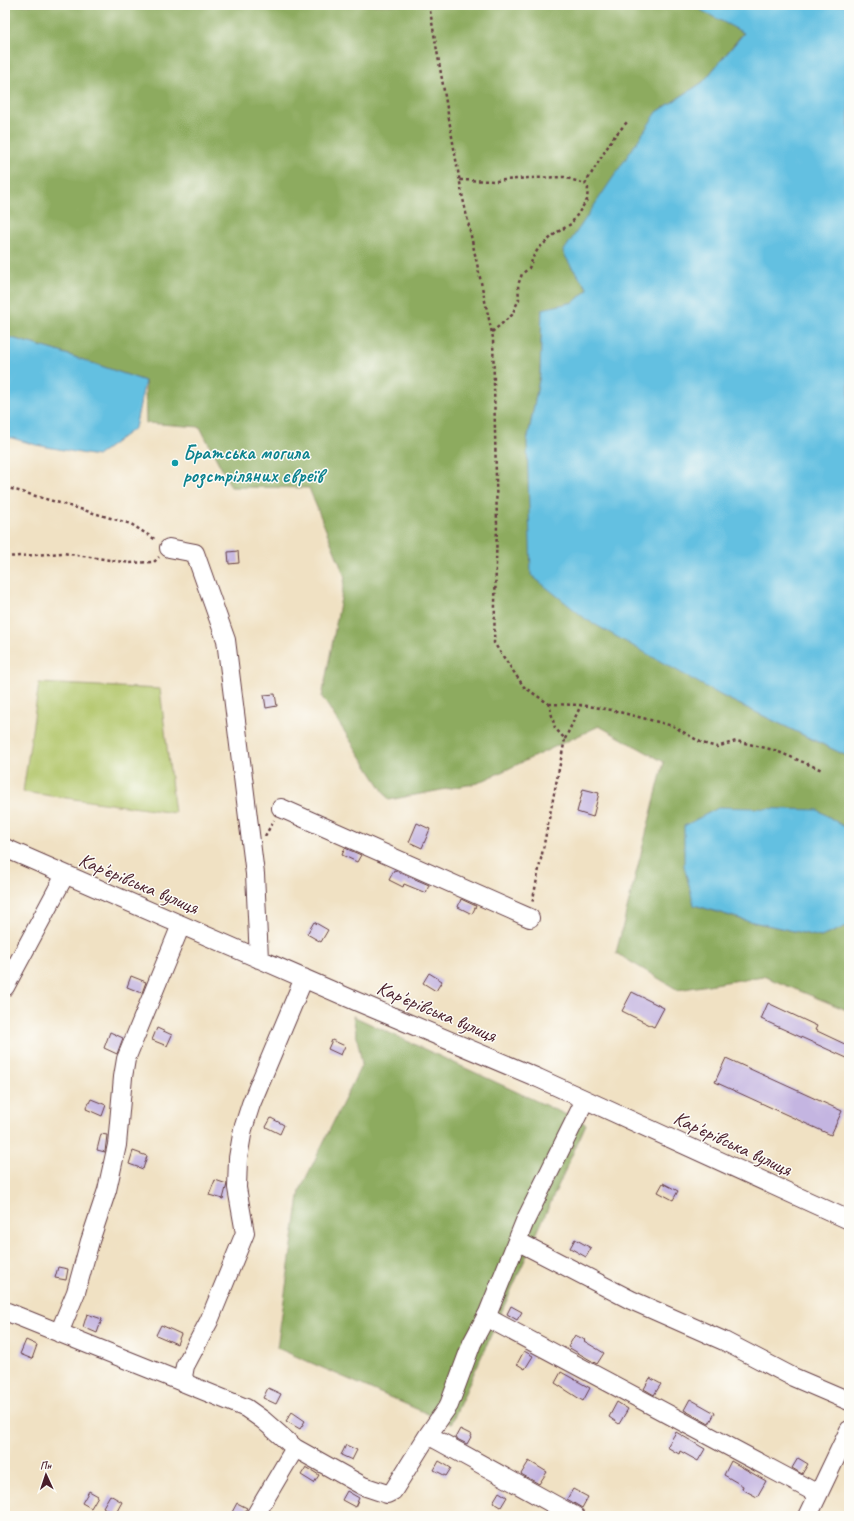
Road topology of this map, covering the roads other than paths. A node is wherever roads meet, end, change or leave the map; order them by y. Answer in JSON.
{"nodes":[{"id":1,"x":169,"y":548,"type":"road end"},
{"id":2,"x":281,"y":808,"type":"road end"},
{"id":3,"x":5,"y":848,"type":"edge"},
{"id":4,"x":65,"y":875,"type":"junction"},
{"id":5,"x":530,"y":918,"type":"road end"},
{"id":6,"x":181,"y":925,"type":"junction"},
{"id":7,"x":259,"y":959,"type":"junction"},
{"id":8,"x":304,"y":978,"type":"junction"},
{"id":9,"x":5,"y":987,"type":"edge"},
{"id":10,"x":585,"y":1100,"type":"junction"},
{"id":11,"x":849,"y":1220,"type":"edge"},
{"id":12,"x":517,"y":1241,"type":"junction"},
{"id":13,"x":5,"y":1311,"type":"edge"},
{"id":14,"x":486,"y":1317,"type":"junction"},
{"id":15,"x":59,"y":1333,"type":"junction"},
{"id":16,"x":187,"y":1384,"type":"junction"},
{"id":17,"x":849,"y":1402,"type":"edge"},
{"id":18,"x":849,"y":1430,"type":"edge"},
{"id":19,"x":428,"y":1435,"type":"junction"},
{"id":20,"x":295,"y":1448,"type":"junction"},
{"id":21,"x":818,"y":1494,"type":"junction"},
{"id":22,"x":255,"y":1516,"type":"edge"},
{"id":23,"x":575,"y":1516,"type":"edge"},
{"id":24,"x":808,"y":1516,"type":"edge"}],
"edges":[{"from":1,"to":7,"type":"street"},
{"from":2,"to":5,"type":"street"},
{"from":3,"to":4,"type":"street","name":"Кар'єрівська вулиця"},
{"from":4,"to":6,"type":"street","name":"Кар'єрівська вулиця"},
{"from":4,"to":9,"type":"street"},
{"from":6,"to":7,"type":"street","name":"Кар'єрівська вулиця"},
{"from":6,"to":15,"type":"street"},
{"from":7,"to":8,"type":"street","name":"Кар'єрівська вулиця"},
{"from":8,"to":10,"type":"street","name":"Кар'єрівська вулиця"},
{"from":8,"to":16,"type":"street"},
{"from":10,"to":11,"type":"street","name":"Кар'єрівська вулиця"},
{"from":10,"to":12,"type":"street"},
{"from":12,"to":14,"type":"street"},
{"from":12,"to":17,"type":"street"},
{"from":13,"to":15,"type":"street"},
{"from":14,"to":19,"type":"street"},
{"from":14,"to":21,"type":"street"},
{"from":15,"to":16,"type":"street"},
{"from":16,"to":20,"type":"street"},
{"from":18,"to":21,"type":"street"},
{"from":19,"to":20,"type":"street"},
{"from":19,"to":23,"type":"street"},
{"from":20,"to":22,"type":"street"},
{"from":21,"to":24,"type":"street"}]}
